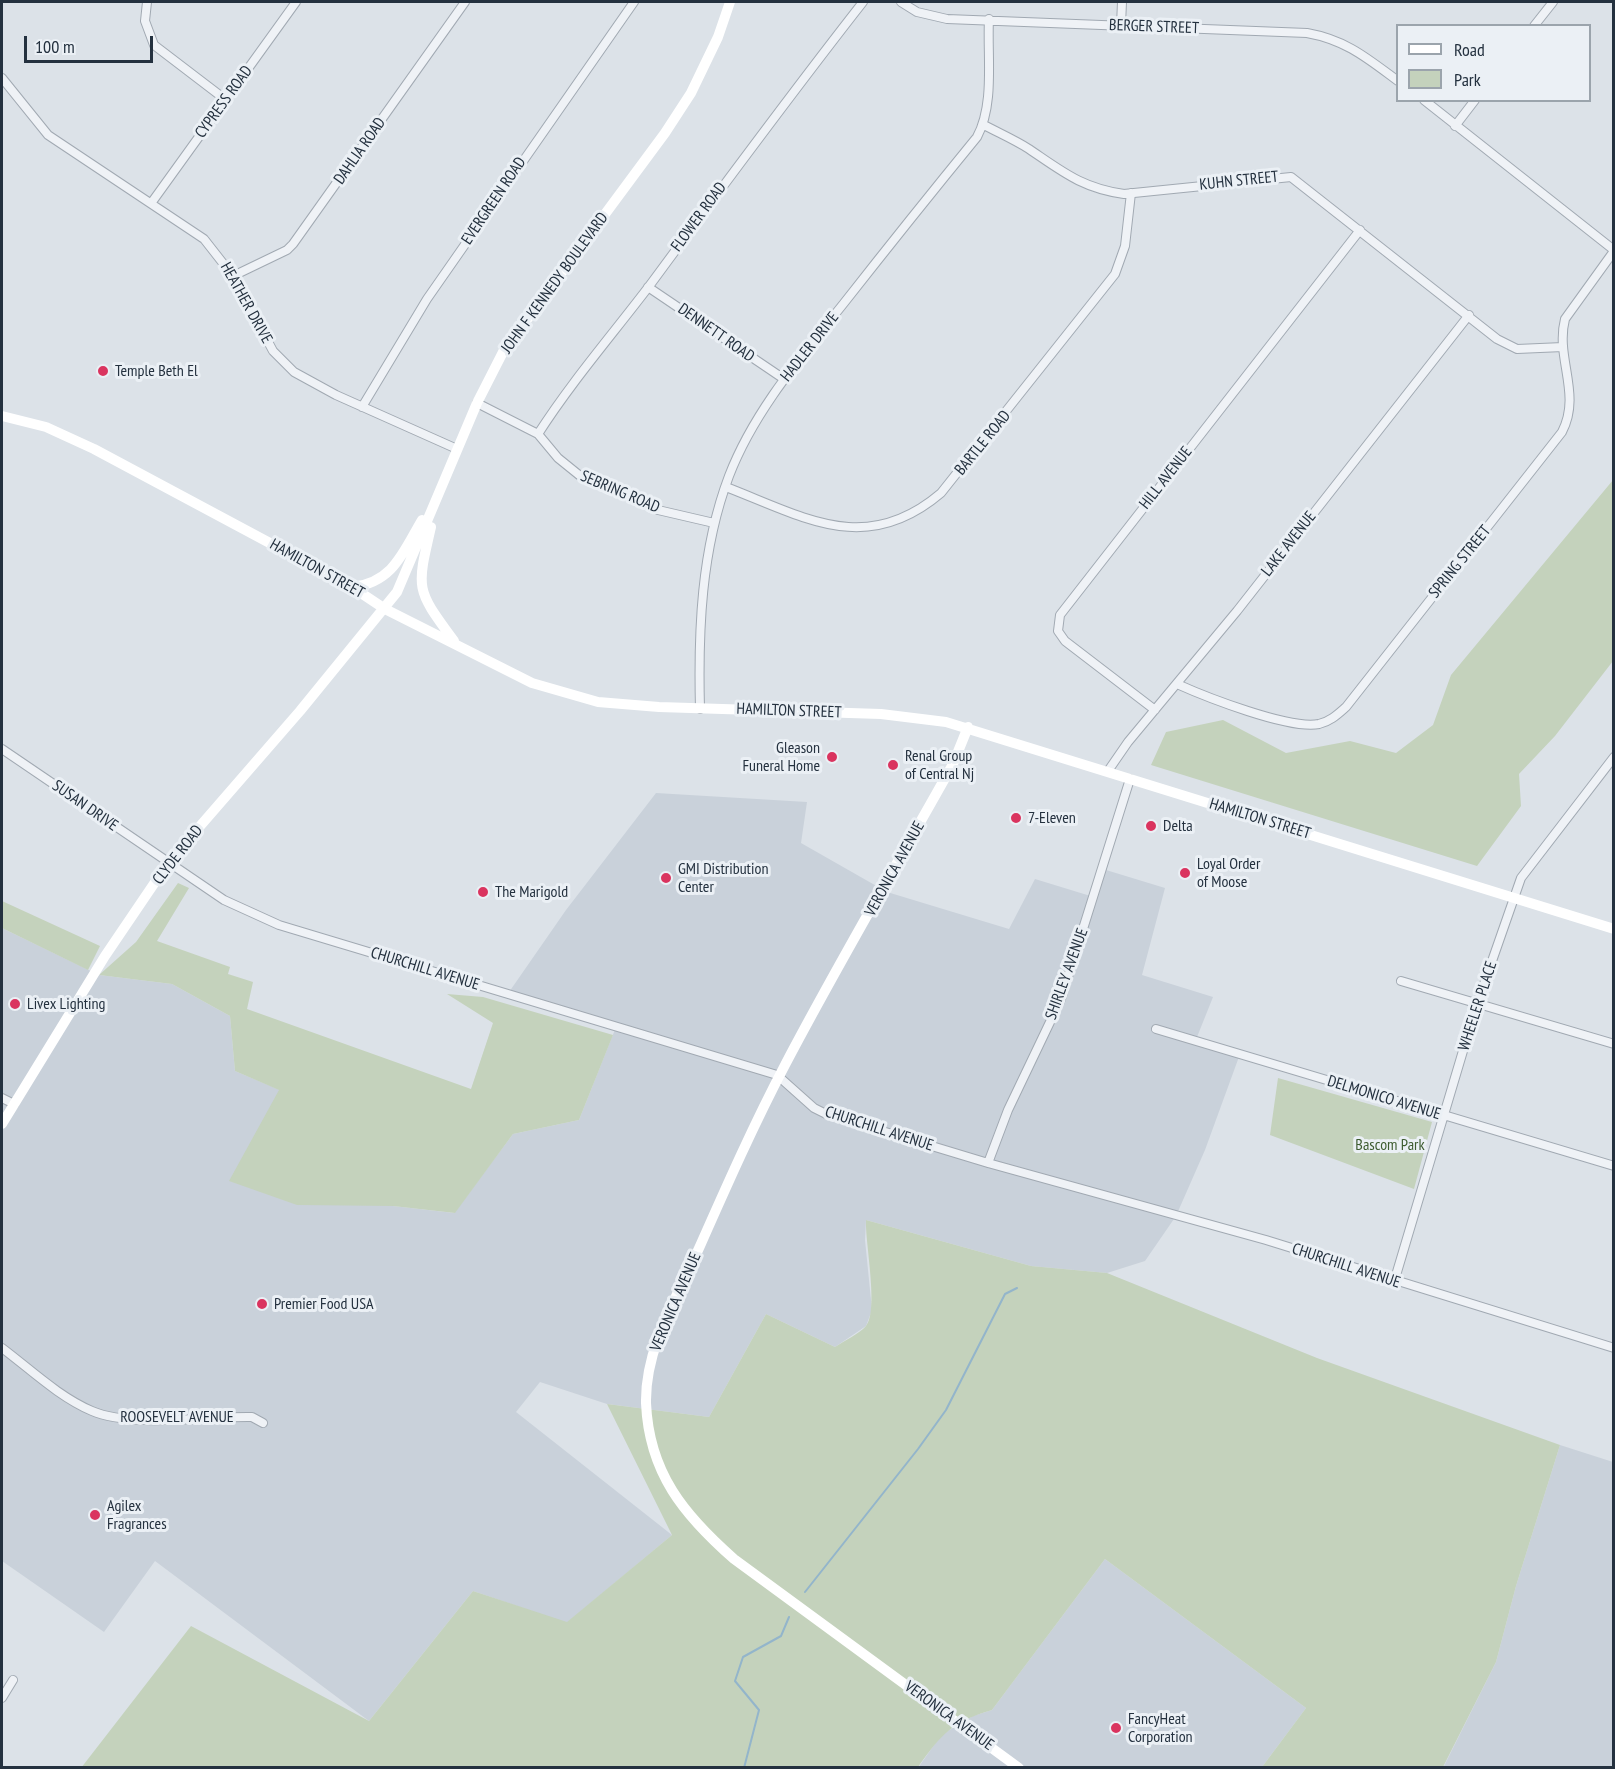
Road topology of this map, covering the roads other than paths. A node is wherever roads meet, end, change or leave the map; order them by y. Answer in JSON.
{"nodes":[{"id":1,"x":147,"y":2,"type":"edge"},
{"id":2,"x":296,"y":2,"type":"edge"},
{"id":3,"x":465,"y":2,"type":"edge"},
{"id":4,"x":634,"y":2,"type":"edge"},
{"id":5,"x":730,"y":2,"type":"edge"},
{"id":6,"x":863,"y":2,"type":"edge"},
{"id":7,"x":901,"y":2,"type":"edge"},
{"id":8,"x":1122,"y":2,"type":"edge"},
{"id":9,"x":1552,"y":2,"type":"edge"},
{"id":10,"x":989,"y":19,"type":"junction"},
{"id":11,"x":1536,"y":24,"type":"edge"},
{"id":12,"x":1121,"y":25,"type":"junction"},
{"id":13,"x":2,"y":78,"type":"edge"},
{"id":14,"x":1396,"y":80,"type":"edge"},
{"id":15,"x":226,"y":100,"type":"junction"},
{"id":16,"x":1426,"y":102,"type":"edge"},
{"id":17,"x":1473,"y":102,"type":"edge"},
{"id":18,"x":984,"y":125,"type":"junction"},
{"id":19,"x":1455,"y":126,"type":"junction"},
{"id":20,"x":1131,"y":193,"type":"junction"},
{"id":21,"x":152,"y":202,"type":"junction"},
{"id":22,"x":1360,"y":230,"type":"junction"},
{"id":23,"x":1614,"y":251,"type":"edge"},
{"id":24,"x":232,"y":276,"type":"junction"},
{"id":25,"x":648,"y":286,"type":"junction"},
{"id":26,"x":1468,"y":315,"type":"junction"},
{"id":27,"x":1563,"y":348,"type":"junction"},
{"id":28,"x":784,"y":379,"type":"junction"},
{"id":29,"x":477,"y":403,"type":"junction"},
{"id":30,"x":362,"y":407,"type":"junction"},
{"id":31,"x":2,"y":416,"type":"edge"},
{"id":32,"x":538,"y":434,"type":"junction"},
{"id":33,"x":457,"y":449,"type":"junction"},
{"id":34,"x":726,"y":487,"type":"junction"},
{"id":35,"x":439,"y":492,"type":"junction"},
{"id":36,"x":714,"y":523,"type":"junction"},
{"id":37,"x":352,"y":587,"type":"junction"},
{"id":38,"x":386,"y":609,"type":"junction"},
{"id":39,"x":456,"y":644,"type":"junction"},
{"id":40,"x":1177,"y":684,"type":"junction"},
{"id":41,"x":700,"y":709,"type":"junction"},
{"id":42,"x":1155,"y":710,"type":"junction"},
{"id":43,"x":968,"y":727,"type":"junction"},
{"id":44,"x":2,"y":749,"type":"edge"},
{"id":45,"x":1614,"y":757,"type":"edge"},
{"id":46,"x":1108,"y":771,"type":"junction"},
{"id":47,"x":1130,"y":779,"type":"junction"},
{"id":48,"x":168,"y":863,"type":"junction"},
{"id":49,"x":1514,"y":898,"type":"junction"},
{"id":50,"x":1614,"y":929,"type":"edge"},
{"id":51,"x":1401,"y":981,"type":"dead end"},
{"id":52,"x":1478,"y":1004,"type":"junction"},
{"id":53,"x":1156,"y":1029,"type":"dead end"},
{"id":54,"x":1614,"y":1044,"type":"edge"},
{"id":55,"x":780,"y":1076,"type":"junction"},
{"id":56,"x":2,"y":1098,"type":"edge"},
{"id":57,"x":14,"y":1104,"type":"junction"},
{"id":58,"x":1443,"y":1116,"type":"junction"},
{"id":59,"x":2,"y":1124,"type":"edge"},
{"id":60,"x":988,"y":1163,"type":"junction"},
{"id":61,"x":1614,"y":1166,"type":"edge"},
{"id":62,"x":1394,"y":1282,"type":"junction"},
{"id":63,"x":2,"y":1348,"type":"edge"},
{"id":64,"x":1614,"y":1348,"type":"edge"},
{"id":65,"x":263,"y":1423,"type":"dead end"},
{"id":66,"x":13,"y":1680,"type":"dead end"},
{"id":67,"x":2,"y":1698,"type":"edge"},
{"id":68,"x":1019,"y":1767,"type":"edge"}],
"edges":[{"from":1,"to":15,"type":"street"},
{"from":2,"to":15,"type":"street","name":"CYPRESS ROAD"},
{"from":3,"to":24,"type":"street","name":"DAHLIA ROAD"},
{"from":4,"to":30,"type":"street","name":"EVERGREEN ROAD"},
{"from":5,"to":29,"type":"street","name":"JOHN F KENNEDY BOULEVARD"},
{"from":6,"to":25,"type":"street","name":"FLOWER ROAD"},
{"from":7,"to":10,"type":"street","name":"BERGER STREET"},
{"from":8,"to":12,"type":"street"},
{"from":9,"to":11,"type":"street"},
{"from":10,"to":12,"type":"street","name":"BERGER STREET"},
{"from":10,"to":18,"type":"street"},
{"from":12,"to":14,"type":"street","name":"BERGER STREET"},
{"from":13,"to":21,"type":"street","name":"HEATHER DRIVE"},
{"from":15,"to":21,"type":"street","name":"CYPRESS ROAD"},
{"from":16,"to":19,"type":"street"},
{"from":17,"to":19,"type":"street"},
{"from":18,"to":20,"type":"street","name":"KUHN STREET"},
{"from":18,"to":28,"type":"street","name":"HADLER DRIVE"},
{"from":19,"to":23,"type":"street"},
{"from":20,"to":22,"type":"street","name":"KUHN STREET"},
{"from":20,"to":34,"type":"street","name":"BARTLE ROAD"},
{"from":21,"to":24,"type":"street","name":"HEATHER DRIVE"},
{"from":22,"to":26,"type":"street","name":"KUHN STREET"},
{"from":22,"to":42,"type":"street","name":"HILL AVENUE"},
{"from":23,"to":27,"type":"street","name":"SPRING STREET"},
{"from":24,"to":30,"type":"street","name":"HEATHER DRIVE"},
{"from":25,"to":28,"type":"street","name":"DENNETT ROAD"},
{"from":25,"to":32,"type":"street","name":"FLOWER ROAD"},
{"from":26,"to":27,"type":"street","name":"KUHN STREET"},
{"from":26,"to":40,"type":"street","name":"LAKE AVENUE"},
{"from":27,"to":40,"type":"street","name":"SPRING STREET"},
{"from":28,"to":34,"type":"street","name":"HADLER DRIVE"},
{"from":29,"to":32,"type":"street","name":"SEBRING ROAD"},
{"from":29,"to":33,"type":"street","name":"JOHN F KENNEDY BOULEVARD"},
{"from":30,"to":33,"type":"street","name":"HEATHER DRIVE"},
{"from":31,"to":37,"type":"street","name":"HAMILTON STREET"},
{"from":32,"to":36,"type":"street","name":"SEBRING ROAD"},
{"from":33,"to":35,"type":"street","name":"JOHN F KENNEDY BOULEVARD"},
{"from":34,"to":36,"type":"street","name":"HADLER DRIVE"},
{"from":35,"to":37,"type":"street"},
{"from":35,"to":38,"type":"street","name":"JOHN F KENNEDY BOULEVARD"},
{"from":35,"to":39,"type":"street"},
{"from":36,"to":41,"type":"street","name":"HADLER DRIVE"},
{"from":37,"to":38,"type":"street","name":"HAMILTON STREET"},
{"from":38,"to":39,"type":"street","name":"HAMILTON STREET"},
{"from":38,"to":48,"type":"street","name":"CLYDE ROAD"},
{"from":39,"to":41,"type":"street","name":"HAMILTON STREET"},
{"from":40,"to":42,"type":"street","name":"LAKE AVENUE"},
{"from":41,"to":43,"type":"street","name":"HAMILTON STREET"},
{"from":42,"to":46,"type":"street","name":"LAKE AVENUE"},
{"from":43,"to":46,"type":"street","name":"HAMILTON STREET"},
{"from":43,"to":55,"type":"street","name":"VERONICA AVENUE"},
{"from":44,"to":48,"type":"street","name":"SUSAN DRIVE"},
{"from":45,"to":49,"type":"street","name":"WHEELER PLACE"},
{"from":46,"to":47,"type":"street","name":"HAMILTON STREET"},
{"from":47,"to":49,"type":"street","name":"HAMILTON STREET"},
{"from":47,"to":60,"type":"street","name":"SHIRLEY AVENUE"},
{"from":48,"to":55,"type":"street","name":"CHURCHILL AVENUE"},
{"from":48,"to":57,"type":"street","name":"CLYDE ROAD"},
{"from":49,"to":50,"type":"street","name":"HAMILTON STREET"},
{"from":49,"to":52,"type":"street","name":"WHEELER PLACE"},
{"from":51,"to":52,"type":"street"},
{"from":52,"to":54,"type":"street"},
{"from":52,"to":58,"type":"street","name":"WHEELER PLACE"},
{"from":53,"to":58,"type":"street","name":"DELMONICO AVENUE"},
{"from":55,"to":60,"type":"street","name":"CHURCHILL AVENUE"},
{"from":55,"to":68,"type":"street","name":"VERONICA AVENUE"},
{"from":56,"to":57,"type":"street"},
{"from":57,"to":59,"type":"street","name":"CLYDE ROAD"},
{"from":58,"to":61,"type":"street","name":"DELMONICO AVENUE"},
{"from":58,"to":62,"type":"street","name":"WHEELER PLACE"},
{"from":60,"to":62,"type":"street","name":"CHURCHILL AVENUE"},
{"from":62,"to":64,"type":"street","name":"CHURCHILL AVENUE"},
{"from":63,"to":65,"type":"street","name":"ROOSEVELT AVENUE"},
{"from":66,"to":67,"type":"street"}]}
